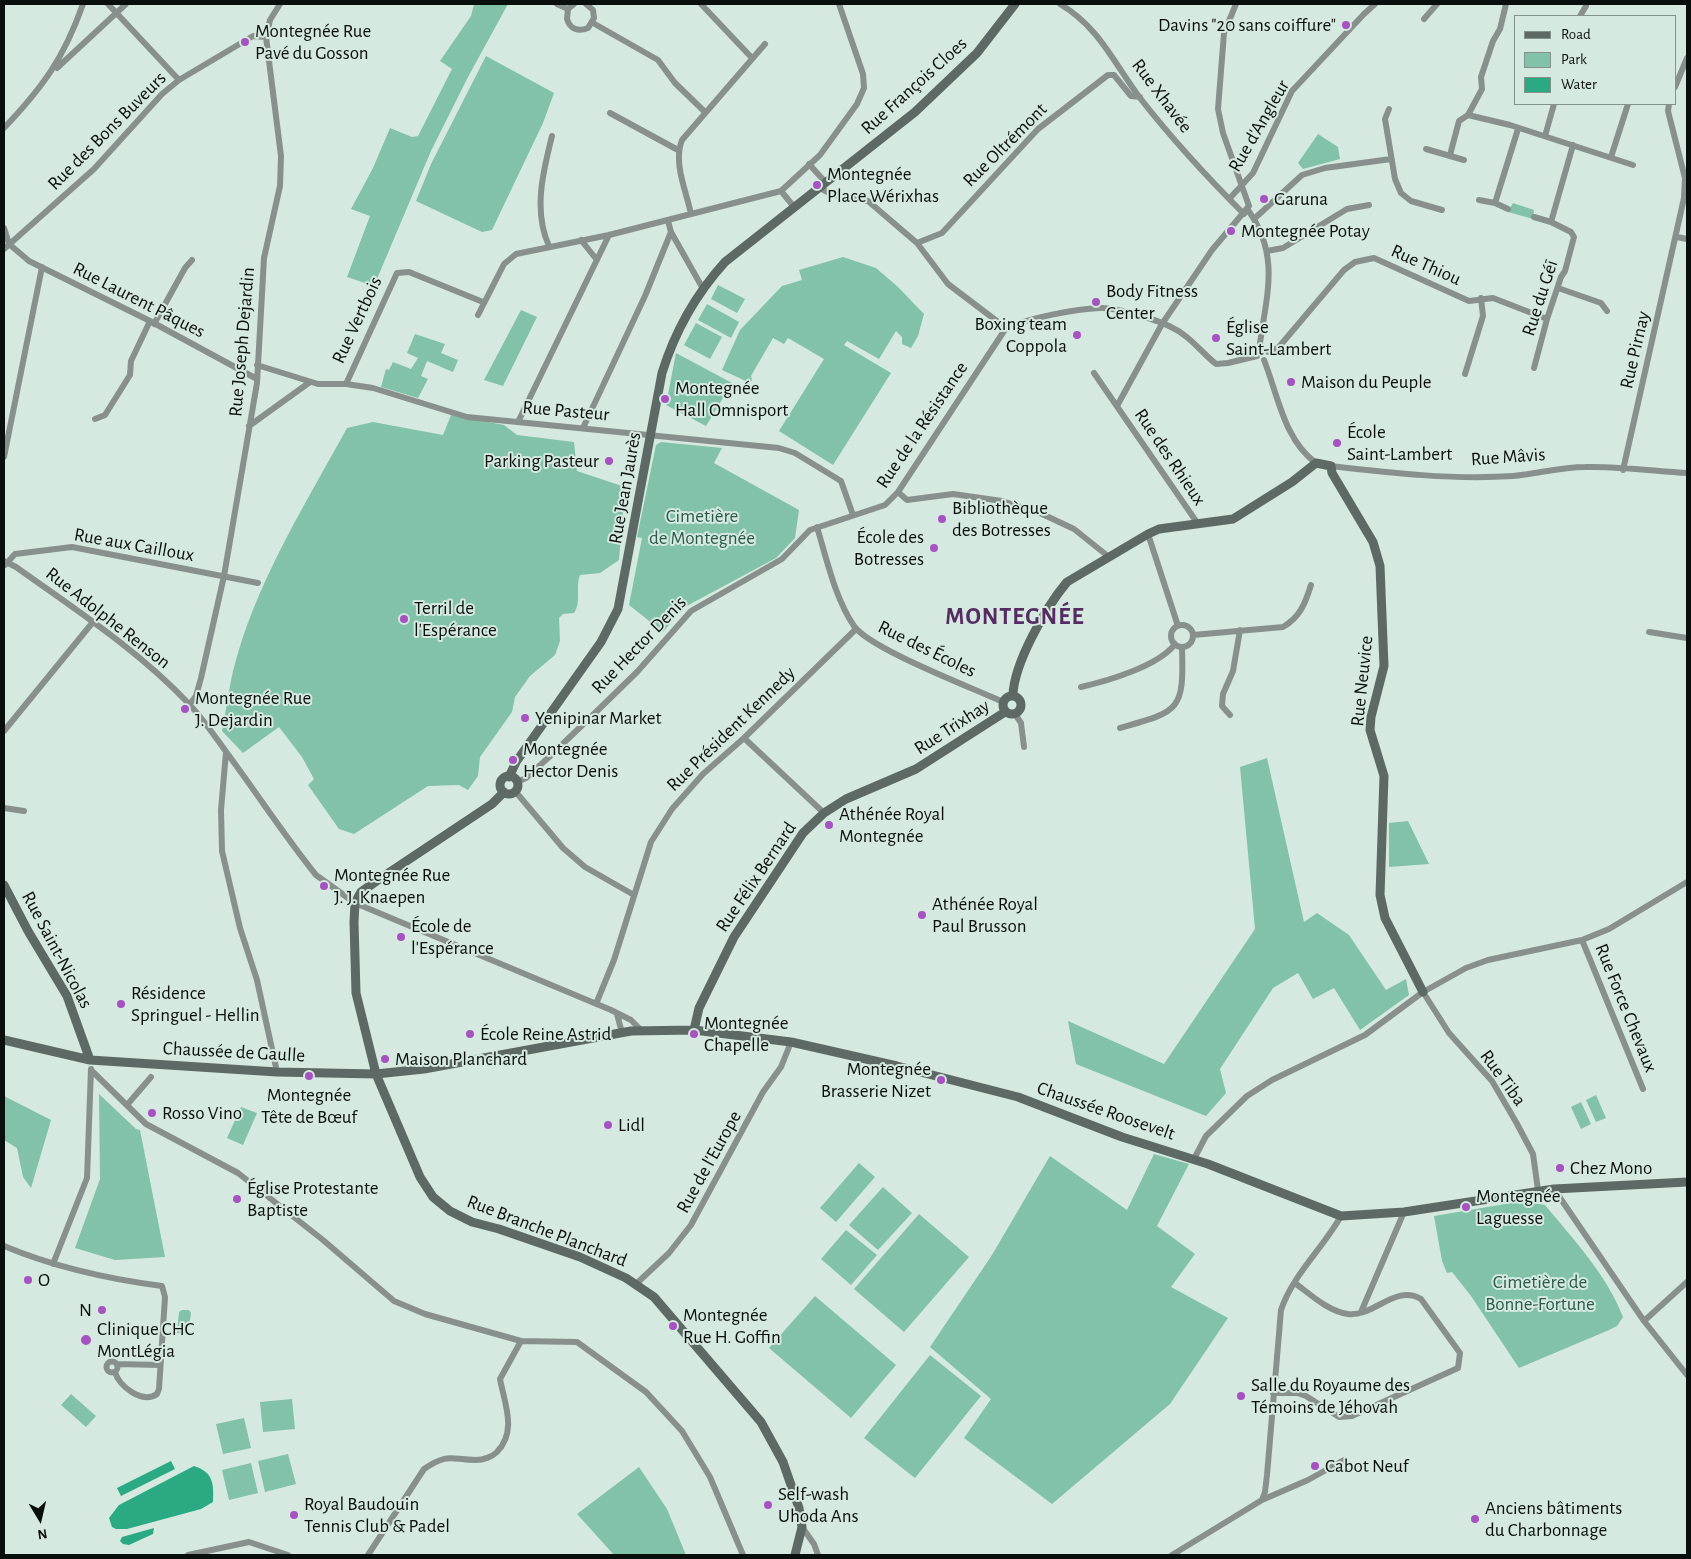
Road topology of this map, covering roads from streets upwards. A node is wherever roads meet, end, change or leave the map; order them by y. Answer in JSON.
{"nodes":[{"id":1,"x":83,"y":4,"type":"edge"},
{"id":2,"x":108,"y":4,"type":"edge"},
{"id":3,"x":126,"y":4,"type":"edge"},
{"id":4,"x":280,"y":4,"type":"edge"},
{"id":5,"x":557,"y":4,"type":"edge"},
{"id":6,"x":574,"y":4,"type":"edge"},
{"id":7,"x":586,"y":4,"type":"edge"},
{"id":8,"x":701,"y":4,"type":"edge"},
{"id":9,"x":840,"y":4,"type":"edge"},
{"id":10,"x":1015,"y":4,"type":"edge"},
{"id":11,"x":1060,"y":4,"type":"edge"},
{"id":12,"x":1236,"y":4,"type":"edge"},
{"id":13,"x":1375,"y":4,"type":"edge"},
{"id":14,"x":1437,"y":4,"type":"edge"},
{"id":15,"x":1506,"y":4,"type":"edge"},
{"id":16,"x":1586,"y":6,"type":"dead end"},
{"id":17,"x":1070,"y":7,"type":"edge"},
{"id":18,"x":568,"y":9,"type":"junction"},
{"id":19,"x":116,"y":13,"type":"junction"},
{"id":20,"x":1581,"y":15,"type":"edge"},
{"id":21,"x":1424,"y":19,"type":"dead end"},
{"id":22,"x":593,"y":23,"type":"junction"},
{"id":23,"x":266,"y":37,"type":"junction"},
{"id":24,"x":764,"y":44,"type":"dead end"},
{"id":25,"x":752,"y":58,"type":"junction"},
{"id":26,"x":1687,"y":58,"type":"edge"},
{"id":27,"x":53,"y":70,"type":"junction"},
{"id":28,"x":180,"y":80,"type":"junction"},
{"id":29,"x":1676,"y":85,"type":"edge"},
{"id":30,"x":1140,"y":97,"type":"junction"},
{"id":31,"x":1554,"y":105,"type":"edge"},
{"id":32,"x":1628,"y":105,"type":"edge"},
{"id":33,"x":1669,"y":105,"type":"edge"},
{"id":34,"x":1389,"y":109,"type":"dead end"},
{"id":35,"x":705,"y":112,"type":"junction"},
{"id":36,"x":610,"y":113,"type":"dead end"},
{"id":37,"x":1468,"y":115,"type":"junction"},
{"id":38,"x":4,"y":128,"type":"edge"},
{"id":39,"x":1518,"y":129,"type":"junction"},
{"id":40,"x":552,"y":136,"type":"dead end"},
{"id":41,"x":1545,"y":136,"type":"junction"},
{"id":42,"x":1572,"y":145,"type":"junction"},
{"id":43,"x":1426,"y":149,"type":"dead end"},
{"id":44,"x":678,"y":150,"type":"junction"},
{"id":45,"x":1450,"y":155,"type":"junction"},
{"id":46,"x":1611,"y":157,"type":"junction"},
{"id":47,"x":1391,"y":159,"type":"junction"},
{"id":48,"x":1464,"y":160,"type":"dead end"},
{"id":49,"x":809,"y":164,"type":"junction"},
{"id":50,"x":1633,"y":165,"type":"dead end"},
{"id":51,"x":1686,"y":177,"type":"edge"},
{"id":52,"x":823,"y":186,"type":"junction"},
{"id":53,"x":1242,"y":186,"type":"junction"},
{"id":54,"x":781,"y":191,"type":"junction"},
{"id":55,"x":1230,"y":198,"type":"junction"},
{"id":56,"x":1479,"y":200,"type":"dead end"},
{"id":57,"x":1495,"y":203,"type":"junction"},
{"id":58,"x":1368,"y":205,"type":"dead end"},
{"id":59,"x":795,"y":208,"type":"junction"},
{"id":60,"x":1508,"y":209,"type":"dead end"},
{"id":61,"x":1247,"y":210,"type":"junction"},
{"id":62,"x":1442,"y":210,"type":"dead end"},
{"id":63,"x":691,"y":214,"type":"junction"},
{"id":64,"x":1534,"y":217,"type":"dead end"},
{"id":65,"x":1254,"y":219,"type":"junction"},
{"id":66,"x":668,"y":221,"type":"junction"},
{"id":67,"x":1551,"y":222,"type":"junction"},
{"id":68,"x":4,"y":228,"type":"edge"},
{"id":69,"x":671,"y":232,"type":"junction"},
{"id":70,"x":610,"y":235,"type":"junction"},
{"id":71,"x":1677,"y":237,"type":"junction"},
{"id":72,"x":1687,"y":239,"type":"edge"},
{"id":73,"x":581,"y":240,"type":"junction"},
{"id":74,"x":917,"y":243,"type":"junction"},
{"id":75,"x":549,"y":246,"type":"junction"},
{"id":76,"x":6,"y":247,"type":"edge"},
{"id":77,"x":1267,"y":251,"type":"junction"},
{"id":78,"x":192,"y":260,"type":"dead end"},
{"id":79,"x":597,"y":260,"type":"junction"},
{"id":80,"x":42,"y":267,"type":"junction"},
{"id":81,"x":702,"y":287,"type":"junction"},
{"id":82,"x":1558,"y":288,"type":"junction"},
{"id":83,"x":1481,"y":298,"type":"junction"},
{"id":84,"x":483,"y":302,"type":"junction"},
{"id":85,"x":1606,"y":311,"type":"dead end"},
{"id":86,"x":478,"y":314,"type":"dead end"},
{"id":87,"x":1547,"y":319,"type":"junction"},
{"id":88,"x":152,"y":323,"type":"junction"},
{"id":89,"x":1162,"y":324,"type":"junction"},
{"id":90,"x":1006,"y":328,"type":"junction"},
{"id":91,"x":1264,"y":351,"type":"junction"},
{"id":92,"x":1257,"y":356,"type":"junction"},
{"id":93,"x":1264,"y":360,"type":"junction"},
{"id":94,"x":258,"y":365,"type":"junction"},
{"id":95,"x":1534,"y":368,"type":"dead end"},
{"id":96,"x":1094,"y":373,"type":"dead end"},
{"id":97,"x":1465,"y":374,"type":"dead end"},
{"id":98,"x":257,"y":379,"type":"junction"},
{"id":99,"x":310,"y":382,"type":"junction"},
{"id":100,"x":337,"y":384,"type":"joint"},
{"id":101,"x":346,"y":384,"type":"junction"},
{"id":102,"x":1117,"y":406,"type":"junction"},
{"id":103,"x":95,"y":419,"type":"dead end"},
{"id":104,"x":518,"y":422,"type":"junction"},
{"id":105,"x":249,"y":426,"type":"junction"},
{"id":106,"x":583,"y":428,"type":"junction"},
{"id":107,"x":651,"y":434,"type":"junction"},
{"id":108,"x":4,"y":457,"type":"edge"},
{"id":109,"x":1316,"y":463,"type":"junction"},
{"id":110,"x":1331,"y":466,"type":"junction"},
{"id":111,"x":1623,"y":470,"type":"junction"},
{"id":112,"x":1687,"y":473,"type":"edge"},
{"id":113,"x":898,"y":492,"type":"junction"},
{"id":114,"x":852,"y":515,"type":"junction"},
{"id":115,"x":1198,"y":524,"type":"junction"},
{"id":116,"x":817,"y":527,"type":"junction"},
{"id":117,"x":1148,"y":534,"type":"junction"},
{"id":118,"x":1109,"y":557,"type":"junction"},
{"id":119,"x":5,"y":563,"type":"edge"},
{"id":120,"x":224,"y":576,"type":"junction"},
{"id":121,"x":258,"y":583,"type":"dead end"},
{"id":122,"x":1312,"y":585,"type":"dead end"},
{"id":123,"x":93,"y":622,"type":"junction"},
{"id":124,"x":1178,"y":626,"type":"junction"},
{"id":125,"x":856,"y":629,"type":"junction"},
{"id":126,"x":1240,"y":630,"type":"junction"},
{"id":127,"x":1649,"y":632,"type":"dead end"},
{"id":128,"x":1193,"y":635,"type":"junction"},
{"id":129,"x":1687,"y":638,"type":"edge"},
{"id":130,"x":1175,"y":644,"type":"junction"},
{"id":131,"x":1182,"y":647,"type":"junction"},
{"id":132,"x":1081,"y":688,"type":"dead end"},
{"id":133,"x":1013,"y":696,"type":"junction"},
{"id":134,"x":1003,"y":702,"type":"junction"},
{"id":135,"x":189,"y":705,"type":"junction"},
{"id":136,"x":1005,"y":712,"type":"junction"},
{"id":137,"x":1015,"y":714,"type":"junction"},
{"id":138,"x":1230,"y":715,"type":"dead end"},
{"id":139,"x":1120,"y":728,"type":"dead end"},
{"id":140,"x":4,"y":732,"type":"edge"},
{"id":141,"x":744,"y":738,"type":"junction"},
{"id":142,"x":1024,"y":747,"type":"dead end"},
{"id":143,"x":226,"y":752,"type":"junction"},
{"id":144,"x":916,"y":769,"type":"joint"},
{"id":145,"x":514,"y":783,"type":"junction"},
{"id":146,"x":504,"y":792,"type":"junction"},
{"id":147,"x":4,"y":808,"type":"edge"},
{"id":148,"x":24,"y":811,"type":"dead end"},
{"id":149,"x":824,"y":813,"type":"junction"},
{"id":150,"x":1687,"y":882,"type":"edge"},
{"id":151,"x":4,"y":885,"type":"edge"},
{"id":152,"x":634,"y":895,"type":"junction"},
{"id":153,"x":355,"y":903,"type":"junction"},
{"id":154,"x":1582,"y":940,"type":"junction"},
{"id":155,"x":1423,"y":992,"type":"junction"},
{"id":156,"x":596,"y":1004,"type":"junction"},
{"id":157,"x":617,"y":1014,"type":"junction"},
{"id":158,"x":641,"y":1030,"type":"junction"},
{"id":159,"x":694,"y":1030,"type":"junction"},
{"id":160,"x":622,"y":1033,"type":"junction"},
{"id":161,"x":4,"y":1040,"type":"edge"},
{"id":162,"x":791,"y":1042,"type":"junction"},
{"id":163,"x":90,"y":1060,"type":"junction"},
{"id":164,"x":91,"y":1070,"type":"junction"},
{"id":165,"x":277,"y":1072,"type":"junction"},
{"id":166,"x":376,"y":1074,"type":"junction"},
{"id":167,"x":151,"y":1077,"type":"dead end"},
{"id":168,"x":1643,"y":1088,"type":"dead end"},
{"id":169,"x":127,"y":1105,"type":"junction"},
{"id":170,"x":1194,"y":1159,"type":"junction"},
{"id":171,"x":1687,"y":1182,"type":"edge"},
{"id":172,"x":1554,"y":1189,"type":"junction"},
{"id":173,"x":1538,"y":1190,"type":"junction"},
{"id":174,"x":1404,"y":1212,"type":"junction"},
{"id":175,"x":1341,"y":1216,"type":"junction"},
{"id":176,"x":4,"y":1246,"type":"edge"},
{"id":177,"x":54,"y":1264,"type":"junction"},
{"id":178,"x":1687,"y":1282,"type":"edge"},
{"id":179,"x":1295,"y":1283,"type":"junction"},
{"id":180,"x":636,"y":1284,"type":"junction"},
{"id":181,"x":1361,"y":1312,"type":"junction"},
{"id":182,"x":1644,"y":1320,"type":"junction"},
{"id":183,"x":521,"y":1341,"type":"junction"},
{"id":184,"x":117,"y":1364,"type":"junction"},
{"id":185,"x":160,"y":1366,"type":"junction"},
{"id":186,"x":115,"y":1372,"type":"junction"},
{"id":187,"x":1687,"y":1375,"type":"edge"},
{"id":188,"x":1274,"y":1393,"type":"junction"},
{"id":189,"x":1344,"y":1460,"type":"dead end"},
{"id":190,"x":1262,"y":1500,"type":"junction"},
{"id":191,"x":802,"y":1527,"type":"junction"},
{"id":192,"x":222,"y":1552,"type":"edge"},
{"id":193,"x":188,"y":1555,"type":"edge"},
{"id":194,"x":288,"y":1555,"type":"edge"},
{"id":195,"x":368,"y":1555,"type":"edge"},
{"id":196,"x":743,"y":1555,"type":"edge"},
{"id":197,"x":796,"y":1555,"type":"edge"},
{"id":198,"x":818,"y":1555,"type":"edge"},
{"id":199,"x":1172,"y":1555,"type":"edge"}],
"edges":[{"from":1,"to":27,"type":"street"},
{"from":2,"to":19,"type":"street"},
{"from":3,"to":19,"type":"street"},
{"from":4,"to":23,"type":"street"},
{"from":5,"to":18,"type":"street"},
{"from":6,"to":18,"type":"street"},
{"from":7,"to":22,"type":"street"},
{"from":8,"to":25,"type":"street"},
{"from":9,"to":49,"type":"street"},
{"from":10,"to":52,"type":"street","name":"Rue François Cloes"},
{"from":11,"to":17,"type":"street","name":"Rue Xhavée"},
{"from":12,"to":53,"type":"street"},
{"from":13,"to":53,"type":"street","name":"Rue d'Angleur"},
{"from":14,"to":21,"type":"street"},
{"from":15,"to":37,"type":"street"},
{"from":16,"to":20,"type":"street"},
{"from":17,"to":30,"type":"street","name":"Rue Xhavée"},
{"from":18,"to":22,"type":"street"},
{"from":19,"to":27,"type":"street"},
{"from":19,"to":28,"type":"street"},
{"from":22,"to":35,"type":"street"},
{"from":23,"to":28,"type":"street","name":"Rue des Bons Buveurs"},
{"from":23,"to":94,"type":"street","name":"Rue Joseph Dejardin"},
{"from":24,"to":25,"type":"street"},
{"from":25,"to":35,"type":"street"},
{"from":26,"to":29,"type":"street"},
{"from":27,"to":38,"type":"street"},
{"from":28,"to":76,"type":"street","name":"Rue des Bons Buveurs"},
{"from":30,"to":55,"type":"street","name":"Rue Xhavée"},
{"from":30,"to":74,"type":"street","name":"Rue Oltrémont"},
{"from":31,"to":41,"type":"street"},
{"from":32,"to":46,"type":"street"},
{"from":33,"to":51,"type":"street","name":"Rue Pirnay"},
{"from":34,"to":47,"type":"street"},
{"from":35,"to":44,"type":"street"},
{"from":36,"to":44,"type":"street"},
{"from":37,"to":39,"type":"street"},
{"from":37,"to":45,"type":"street"},
{"from":39,"to":41,"type":"street"},
{"from":39,"to":57,"type":"street"},
{"from":40,"to":75,"type":"street"},
{"from":41,"to":42,"type":"street"},
{"from":42,"to":46,"type":"street"},
{"from":42,"to":67,"type":"street"},
{"from":43,"to":45,"type":"street"},
{"from":44,"to":63,"type":"street"},
{"from":45,"to":48,"type":"street"},
{"from":46,"to":50,"type":"street"},
{"from":47,"to":62,"type":"street"},
{"from":47,"to":65,"type":"street"},
{"from":49,"to":52,"type":"street"},
{"from":49,"to":54,"type":"street"},
{"from":51,"to":71,"type":"street","name":"Rue Pirnay"},
{"from":52,"to":59,"type":"street","name":"Rue François Cloes"},
{"from":52,"to":74,"type":"street"},
{"from":53,"to":55,"type":"street","name":"Rue d'Angleur"},
{"from":53,"to":61,"type":"street"},
{"from":54,"to":59,"type":"street"},
{"from":54,"to":63,"type":"street"},
{"from":55,"to":61,"type":"street","name":"Rue Xhavée"},
{"from":56,"to":57,"type":"street"},
{"from":57,"to":60,"type":"street"},
{"from":58,"to":77,"type":"street"},
{"from":59,"to":81,"type":"street","name":"Rue Jean Jaurès"},
{"from":61,"to":65,"type":"street"},
{"from":61,"to":89,"type":"street","name":"Rue des Rhieux"},
{"from":63,"to":66,"type":"street"},
{"from":64,"to":67,"type":"street"},
{"from":65,"to":77,"type":"street"},
{"from":66,"to":69,"type":"street"},
{"from":66,"to":70,"type":"street"},
{"from":67,"to":82,"type":"street","name":"Rue du Géï"},
{"from":68,"to":76,"type":"street"},
{"from":69,"to":81,"type":"street"},
{"from":69,"to":106,"type":"street"},
{"from":70,"to":73,"type":"street"},
{"from":70,"to":79,"type":"street"},
{"from":71,"to":72,"type":"street"},
{"from":71,"to":111,"type":"street","name":"Rue Pirnay"},
{"from":73,"to":75,"type":"street"},
{"from":73,"to":79,"type":"street"},
{"from":74,"to":90,"type":"street"},
{"from":75,"to":84,"type":"street"},
{"from":76,"to":80,"type":"street","name":"Rue Laurent Pâques"},
{"from":77,"to":91,"type":"street"},
{"from":78,"to":88,"type":"street"},
{"from":79,"to":104,"type":"street"},
{"from":80,"to":88,"type":"street","name":"Rue Laurent Pâques"},
{"from":80,"to":108,"type":"street"},
{"from":81,"to":107,"type":"street","name":"Rue Jean Jaurès"},
{"from":82,"to":85,"type":"street"},
{"from":82,"to":87,"type":"street","name":"Rue du Géï"},
{"from":83,"to":87,"type":"street","name":"Rue Thiou"},
{"from":83,"to":91,"type":"street","name":"Rue Thiou"},
{"from":83,"to":97,"type":"street"},
{"from":84,"to":86,"type":"street"},
{"from":84,"to":101,"type":"street","name":"Rue Vertbois"},
{"from":87,"to":95,"type":"street","name":"Rue du Géï"},
{"from":88,"to":98,"type":"street","name":"Rue Laurent Pâques"},
{"from":88,"to":103,"type":"street"},
{"from":89,"to":90,"type":"street"},
{"from":89,"to":92,"type":"street"},
{"from":89,"to":102,"type":"street","name":"Rue des Rhieux"},
{"from":90,"to":113,"type":"street","name":"Rue de la Résistance"},
{"from":91,"to":92,"type":"street"},
{"from":91,"to":93,"type":"street"},
{"from":92,"to":93,"type":"street"},
{"from":93,"to":109,"type":"street"},
{"from":94,"to":98,"type":"street","name":"Rue Joseph Dejardin"},
{"from":94,"to":99,"type":"street","name":"Rue Vertbois"},
{"from":96,"to":102,"type":"street","name":"Rue des Rhieux"},
{"from":98,"to":105,"type":"street","name":"Rue Joseph Dejardin"},
{"from":99,"to":100,"type":"street","name":"Rue Vertbois"},
{"from":99,"to":105,"type":"street"},
{"from":100,"to":101,"type":"street","name":"Rue Pasteur"},
{"from":101,"to":104,"type":"street","name":"Rue Pasteur"},
{"from":102,"to":115,"type":"street","name":"Rue des Rhieux"},
{"from":104,"to":106,"type":"street","name":"Rue Pasteur"},
{"from":105,"to":120,"type":"street","name":"Rue Joseph Dejardin"},
{"from":106,"to":107,"type":"street","name":"Rue Pasteur"},
{"from":107,"to":114,"type":"street","name":"Rue Pasteur"},
{"from":107,"to":145,"type":"street","name":"Rue Jean Jaurès"},
{"from":109,"to":110,"type":"street"},
{"from":109,"to":115,"type":"street","name":"Rue Trixhay"},
{"from":110,"to":111,"type":"street","name":"Rue Mâvis"},
{"from":110,"to":155,"type":"street","name":"Rue Neuvice"},
{"from":111,"to":112,"type":"street","name":"Rue Mâvis"},
{"from":113,"to":114,"type":"street","name":"Rue de la Résistance"},
{"from":113,"to":118,"type":"street"},
{"from":114,"to":116,"type":"street","name":"Rue de la Résistance"},
{"from":115,"to":117,"type":"street","name":"Rue Trixhay"},
{"from":116,"to":125,"type":"street","name":"Rue des Écoles"},
{"from":116,"to":145,"type":"street","name":"Rue Hector Denis"},
{"from":117,"to":118,"type":"street","name":"Rue Trixhay"},
{"from":117,"to":124,"type":"street"},
{"from":118,"to":133,"type":"street","name":"Rue Trixhay"},
{"from":119,"to":120,"type":"street","name":"Rue aux Cailloux"},
{"from":119,"to":123,"type":"street","name":"Rue Adolphe Renson"},
{"from":120,"to":121,"type":"street","name":"Rue aux Cailloux"},
{"from":120,"to":135,"type":"street","name":"Rue Joseph Dejardin"},
{"from":122,"to":126,"type":"street"},
{"from":123,"to":135,"type":"street","name":"Rue Adolphe Renson"},
{"from":123,"to":140,"type":"street"},
{"from":124,"to":128,"type":"street"},
{"from":124,"to":130,"type":"street"},
{"from":125,"to":134,"type":"street","name":"Rue des Écoles"},
{"from":125,"to":141,"type":"street","name":"Rue Président Kennedy"},
{"from":126,"to":128,"type":"street"},
{"from":126,"to":138,"type":"street"},
{"from":127,"to":129,"type":"street"},
{"from":128,"to":131,"type":"street"},
{"from":130,"to":131,"type":"street"},
{"from":130,"to":132,"type":"street"},
{"from":131,"to":139,"type":"street"},
{"from":133,"to":134,"type":"street","name":"Rue Trixhay"},
{"from":133,"to":137,"type":"street","name":"Rue Trixhay"},
{"from":134,"to":136,"type":"street","name":"Rue Trixhay"},
{"from":135,"to":143,"type":"street","name":"Rue Adolphe Renson"},
{"from":136,"to":137,"type":"street","name":"Rue Trixhay"},
{"from":136,"to":144,"type":"street","name":"Rue Trixhay"},
{"from":137,"to":142,"type":"street","name":"Rue Trixhay"},
{"from":141,"to":149,"type":"street"},
{"from":141,"to":152,"type":"street","name":"Rue Président Kennedy"},
{"from":143,"to":153,"type":"street","name":"Rue Adolphe Renson"},
{"from":143,"to":165,"type":"street"},
{"from":144,"to":149,"type":"street","name":"Rue Félix Bernard"},
{"from":145,"to":146,"type":"street"},
{"from":145,"to":146,"type":"street","name":"Rue Jean Jaurès"},
{"from":145,"to":152,"type":"street"},
{"from":146,"to":153,"type":"street"},
{"from":147,"to":148,"type":"street"},
{"from":149,"to":159,"type":"street","name":"Rue Félix Bernard"},
{"from":150,"to":154,"type":"street"},
{"from":151,"to":163,"type":"street","name":"Rue Saint-Nicolas"},
{"from":152,"to":156,"type":"street","name":"Rue Président Kennedy"},
{"from":153,"to":156,"type":"street","name":"Rue Adolphe Renson"},
{"from":153,"to":166,"type":"street","name":"Rue Branche Planchard"},
{"from":154,"to":155,"type":"street"},
{"from":154,"to":168,"type":"street","name":"Rue Force Chevaux"},
{"from":155,"to":170,"type":"street"},
{"from":155,"to":173,"type":"street","name":"Rue Tiba"},
{"from":156,"to":157,"type":"street","name":"Rue Adolphe Renson"},
{"from":157,"to":158,"type":"street","name":"Rue Adolphe Renson"},
{"from":157,"to":160,"type":"street"},
{"from":158,"to":159,"type":"street","name":"Chaussée Roosevelt"},
{"from":158,"to":160,"type":"street","name":"Chaussée Roosevelt"},
{"from":159,"to":162,"type":"street","name":"Chaussée Roosevelt"},
{"from":160,"to":166,"type":"street","name":"Chaussée de Gaulle"},
{"from":161,"to":163,"type":"street","name":"Chaussée de Gaulle"},
{"from":162,"to":170,"type":"street","name":"Chaussée Roosevelt"},
{"from":162,"to":180,"type":"street","name":"Rue de l'Europe"},
{"from":163,"to":164,"type":"street"},
{"from":163,"to":165,"type":"street","name":"Chaussée de Gaulle"},
{"from":164,"to":169,"type":"street"},
{"from":164,"to":177,"type":"street"},
{"from":165,"to":166,"type":"street","name":"Chaussée de Gaulle"},
{"from":166,"to":180,"type":"street","name":"Rue Branche Planchard"},
{"from":167,"to":169,"type":"street"},
{"from":169,"to":183,"type":"street"},
{"from":170,"to":175,"type":"street","name":"Chaussée Roosevelt"},
{"from":171,"to":172,"type":"street","name":"Chaussée Roosevelt"},
{"from":172,"to":173,"type":"street","name":"Chaussée Roosevelt"},
{"from":172,"to":182,"type":"street"},
{"from":173,"to":174,"type":"street","name":"Chaussée Roosevelt"},
{"from":174,"to":175,"type":"street","name":"Chaussée Roosevelt"},
{"from":174,"to":181,"type":"street"},
{"from":175,"to":179,"type":"street"},
{"from":176,"to":177,"type":"street"},
{"from":177,"to":185,"type":"street"},
{"from":178,"to":182,"type":"street"},
{"from":179,"to":181,"type":"street"},
{"from":179,"to":188,"type":"street"},
{"from":180,"to":191,"type":"street","name":"Rue Branche Planchard"},
{"from":181,"to":188,"type":"street"},
{"from":182,"to":187,"type":"street"},
{"from":183,"to":195,"type":"street"},
{"from":183,"to":196,"type":"street"},
{"from":184,"to":185,"type":"street"},
{"from":184,"to":186,"type":"street"},
{"from":184,"to":186,"type":"street"},
{"from":185,"to":186,"type":"street"},
{"from":188,"to":190,"type":"street"},
{"from":189,"to":190,"type":"street"},
{"from":190,"to":199,"type":"street"},
{"from":191,"to":197,"type":"street"},
{"from":191,"to":198,"type":"street","name":"Rue Branche Planchard"},
{"from":192,"to":193,"type":"street"},
{"from":192,"to":194,"type":"street"}]}
